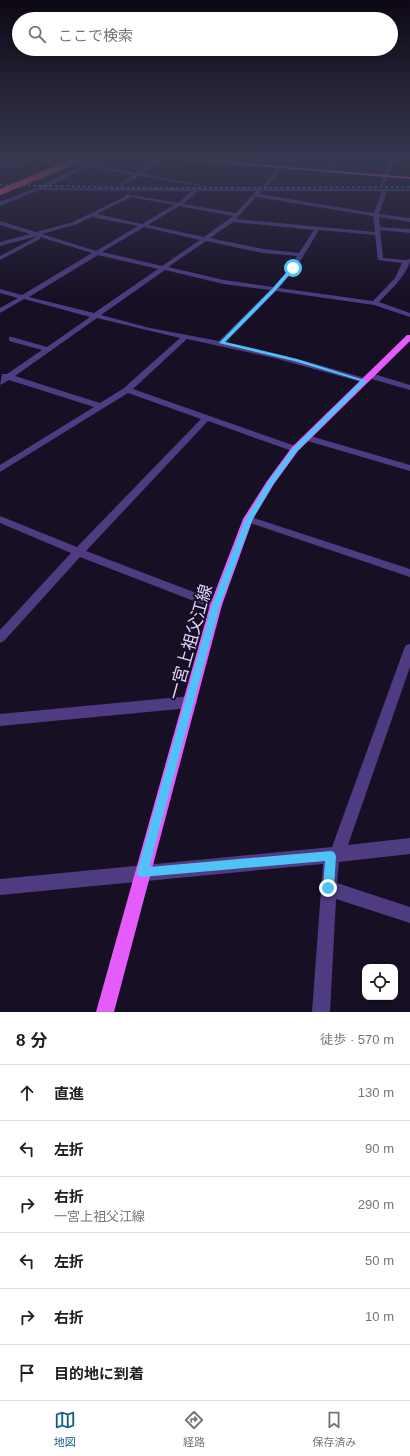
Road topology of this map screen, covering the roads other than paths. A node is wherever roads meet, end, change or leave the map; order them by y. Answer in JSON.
{"nodes":[{"id":1,"x":112,"y":205,"type":"edge"},
{"id":2,"x":177,"y":205,"type":"edge"},
{"id":3,"x":186,"y":205,"type":"edge"},
{"id":4,"x":246,"y":205,"type":"edge"},
{"id":5,"x":314,"y":205,"type":"edge"},
{"id":6,"x":379,"y":205,"type":"edge"},
{"id":7,"x":92,"y":215,"type":"junction"},
{"id":8,"x":238,"y":215,"type":"junction"},
{"id":9,"x":376,"y":216,"type":"junction"},
{"id":10,"x":232,"y":220,"type":"junction"},
{"id":11,"x":410,"y":220,"type":"edge"},
{"id":12,"x":0,"y":223,"type":"edge"},
{"id":13,"x":142,"y":226,"type":"junction"},
{"id":14,"x":317,"y":229,"type":"junction"},
{"id":15,"x":376,"y":231,"type":"junction"},
{"id":16,"x":410,"y":231,"type":"edge"},
{"id":17,"x":40,"y":235,"type":"junction"},
{"id":18,"x":206,"y":238,"type":"junction"},
{"id":19,"x":0,"y":244,"type":"edge"},
{"id":20,"x":98,"y":253,"type":"junction"},
{"id":21,"x":300,"y":255,"type":"junction"},
{"id":22,"x":0,"y":258,"type":"edge"},
{"id":23,"x":408,"y":261,"type":"edge"},
{"id":24,"x":164,"y":268,"type":"junction"},
{"id":25,"x":275,"y":289,"type":"junction"},
{"id":26,"x":0,"y":291,"type":"edge"},
{"id":27,"x":24,"y":297,"type":"junction"},
{"id":28,"x":375,"y":303,"type":"junction"},
{"id":29,"x":0,"y":311,"type":"edge"},
{"id":30,"x":410,"y":315,"type":"edge"},
{"id":31,"x":95,"y":316,"type":"junction"},
{"id":32,"x":185,"y":337,"type":"junction"},
{"id":33,"x":410,"y":338,"type":"edge"},
{"id":34,"x":12,"y":339,"type":"dead end"},
{"id":35,"x":221,"y":343,"type":"junction"},
{"id":36,"x":47,"y":349,"type":"junction"},
{"id":37,"x":0,"y":374,"type":"edge"},
{"id":38,"x":8,"y":377,"type":"junction"},
{"id":39,"x":368,"y":378,"type":"junction"},
{"id":40,"x":0,"y":383,"type":"edge"},
{"id":41,"x":410,"y":388,"type":"edge"},
{"id":42,"x":128,"y":390,"type":"junction"},
{"id":43,"x":100,"y":406,"type":"junction"},
{"id":44,"x":206,"y":418,"type":"junction"},
{"id":45,"x":307,"y":438,"type":"junction"},
{"id":46,"x":295,"y":449,"type":"junction"},
{"id":47,"x":410,"y":468,"type":"edge"},
{"id":48,"x":0,"y":469,"type":"edge"},
{"id":49,"x":0,"y":519,"type":"edge"},
{"id":50,"x":248,"y":520,"type":"junction"},
{"id":51,"x":79,"y":552,"type":"junction"},
{"id":52,"x":410,"y":573,"type":"edge"},
{"id":53,"x":216,"y":605,"type":"junction"},
{"id":54,"x":0,"y":638,"type":"edge"},
{"id":55,"x":410,"y":649,"type":"edge"},
{"id":56,"x":190,"y":702,"type":"junction"},
{"id":57,"x":0,"y":720,"type":"edge"},
{"id":58,"x":410,"y":846,"type":"edge"},
{"id":59,"x":334,"y":855,"type":"junction"},
{"id":60,"x":142,"y":872,"type":"junction"},
{"id":61,"x":0,"y":887,"type":"edge"},
{"id":62,"x":328,"y":888,"type":"junction"},
{"id":63,"x":410,"y":915,"type":"edge"},
{"id":64,"x":105,"y":1012,"type":"edge"},
{"id":65,"x":321,"y":1012,"type":"edge"}],
"edges":[{"from":1,"to":7,"type":"street"},
{"from":2,"to":13,"type":"street"},
{"from":3,"to":8,"type":"street"},
{"from":4,"to":8,"type":"street"},
{"from":5,"to":9,"type":"street"},
{"from":6,"to":9,"type":"street"},
{"from":7,"to":13,"type":"street"},
{"from":7,"to":17,"type":"street"},
{"from":8,"to":10,"type":"street"},
{"from":9,"to":11,"type":"street"},
{"from":9,"to":15,"type":"street"},
{"from":10,"to":14,"type":"street"},
{"from":10,"to":18,"type":"street"},
{"from":12,"to":17,"type":"street"},
{"from":13,"to":18,"type":"street"},
{"from":13,"to":20,"type":"street"},
{"from":14,"to":15,"type":"street"},
{"from":14,"to":21,"type":"street"},
{"from":15,"to":16,"type":"street"},
{"from":15,"to":23,"type":"street"},
{"from":17,"to":19,"type":"street"},
{"from":17,"to":20,"type":"street"},
{"from":17,"to":22,"type":"street"},
{"from":18,"to":21,"type":"street"},
{"from":18,"to":24,"type":"street"},
{"from":20,"to":24,"type":"street"},
{"from":20,"to":27,"type":"street"},
{"from":21,"to":25,"type":"street"},
{"from":23,"to":28,"type":"street"},
{"from":24,"to":25,"type":"street"},
{"from":24,"to":31,"type":"street"},
{"from":25,"to":28,"type":"street"},
{"from":25,"to":35,"type":"street"},
{"from":26,"to":27,"type":"street"},
{"from":27,"to":29,"type":"street"},
{"from":27,"to":31,"type":"street"},
{"from":28,"to":30,"type":"street"},
{"from":31,"to":32,"type":"street"},
{"from":31,"to":36,"type":"street"},
{"from":32,"to":35,"type":"street"},
{"from":32,"to":42,"type":"street"},
{"from":33,"to":39,"type":"main road","name":"一宮上祖父江線"},
{"from":34,"to":36,"type":"street"},
{"from":35,"to":39,"type":"street"},
{"from":36,"to":38,"type":"street"},
{"from":37,"to":38,"type":"street"},
{"from":38,"to":40,"type":"street"},
{"from":38,"to":43,"type":"street"},
{"from":39,"to":41,"type":"street"},
{"from":39,"to":45,"type":"main road","name":"一宮上祖父江線"},
{"from":42,"to":43,"type":"street"},
{"from":42,"to":44,"type":"street"},
{"from":43,"to":48,"type":"street"},
{"from":44,"to":46,"type":"street"},
{"from":44,"to":51,"type":"street"},
{"from":45,"to":46,"type":"main road","name":"一宮上祖父江線"},
{"from":45,"to":47,"type":"street"},
{"from":46,"to":50,"type":"main road","name":"一宮上祖父江線"},
{"from":49,"to":51,"type":"street"},
{"from":50,"to":52,"type":"street"},
{"from":50,"to":53,"type":"main road","name":"一宮上祖父江線"},
{"from":51,"to":53,"type":"street"},
{"from":51,"to":54,"type":"street"},
{"from":53,"to":56,"type":"main road","name":"一宮上祖父江線"},
{"from":55,"to":59,"type":"street"},
{"from":56,"to":57,"type":"street"},
{"from":56,"to":60,"type":"main road","name":"一宮上祖父江線"},
{"from":58,"to":59,"type":"street"},
{"from":59,"to":60,"type":"street"},
{"from":59,"to":62,"type":"street"},
{"from":60,"to":61,"type":"street"},
{"from":60,"to":64,"type":"main road","name":"一宮上祖父江線"},
{"from":62,"to":63,"type":"street"},
{"from":62,"to":65,"type":"street"}]}
